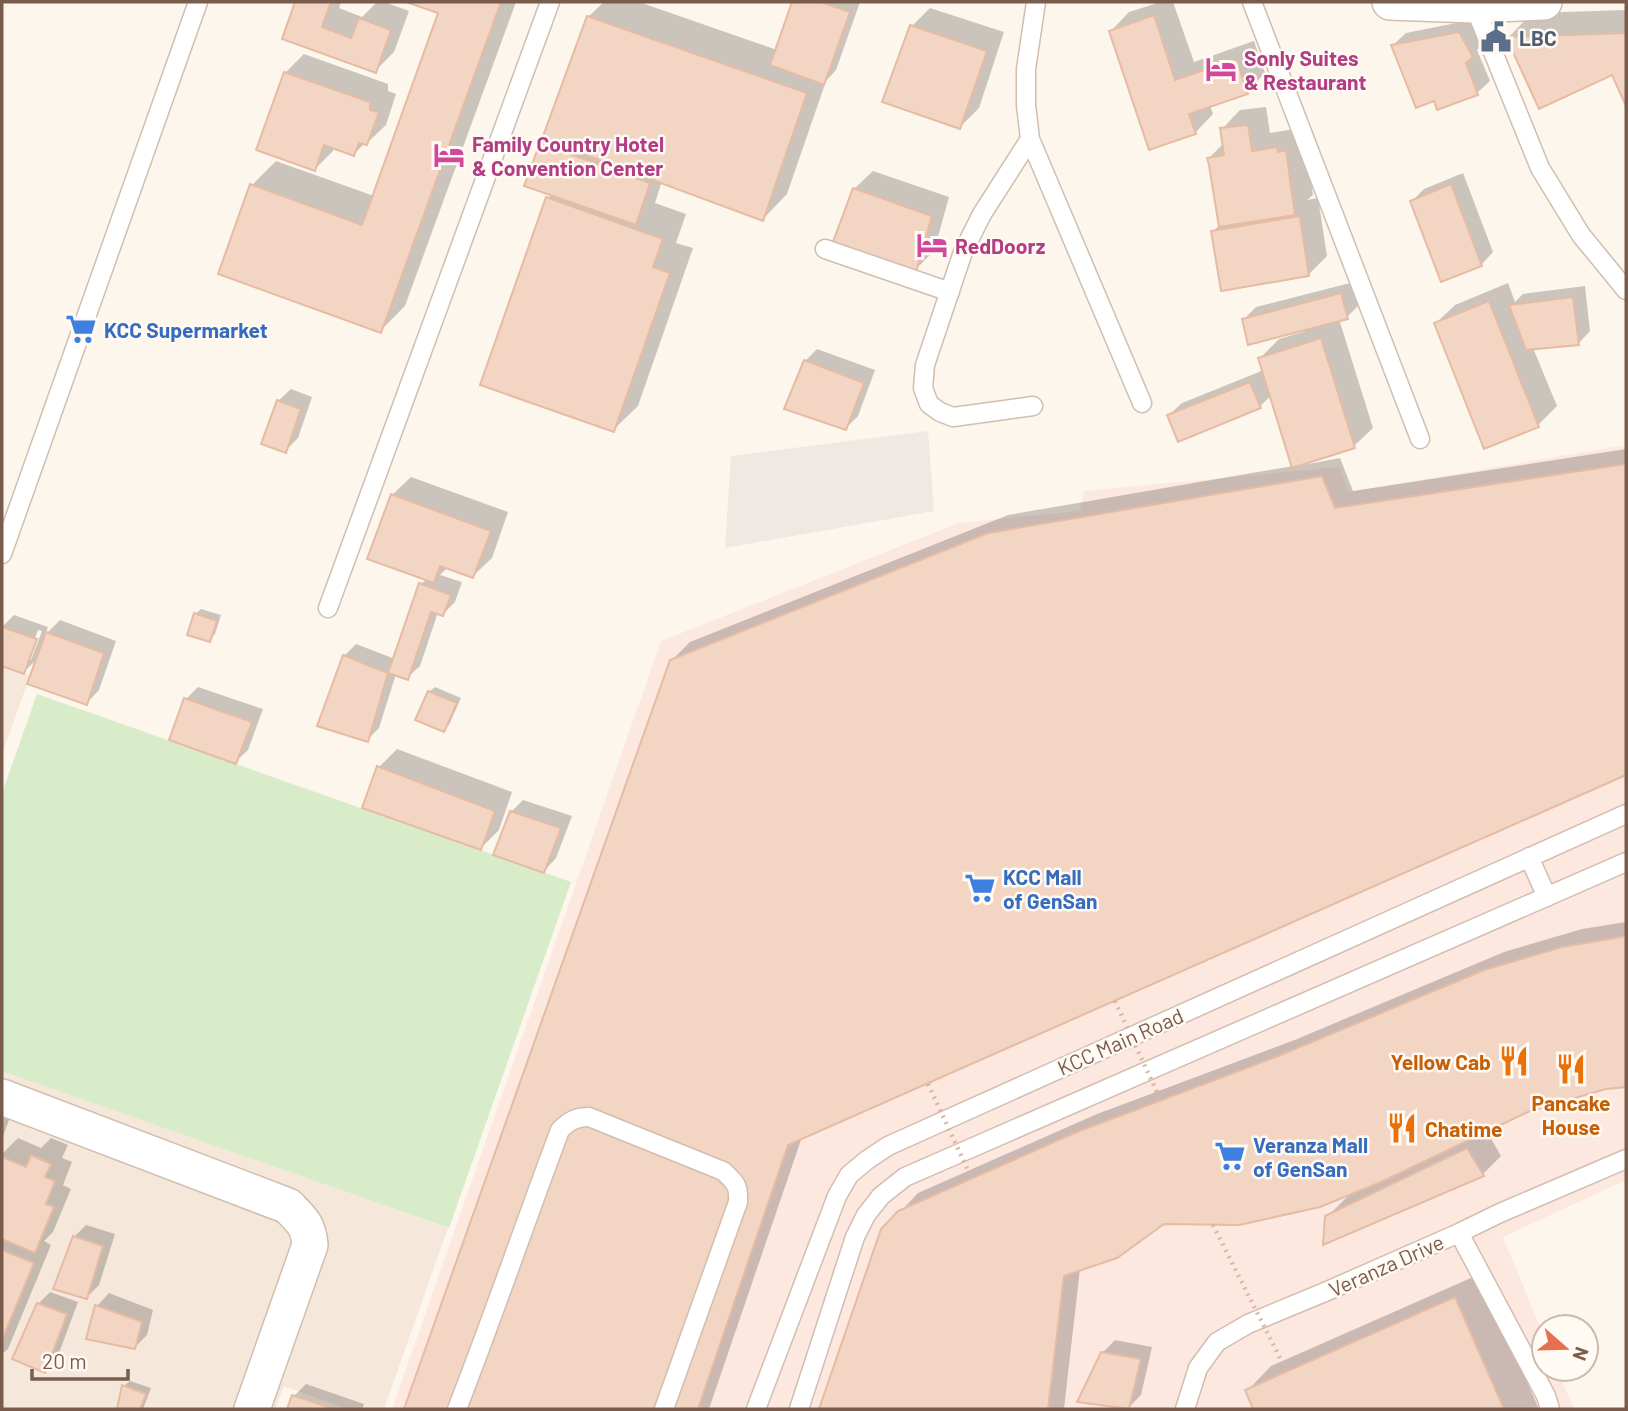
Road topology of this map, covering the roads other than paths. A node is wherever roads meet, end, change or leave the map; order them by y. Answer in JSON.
{"nodes":[{"id":1,"x":198,"y":2,"type":"edge"},
{"id":2,"x":550,"y":2,"type":"edge"},
{"id":3,"x":1036,"y":2,"type":"edge"},
{"id":4,"x":1252,"y":2,"type":"edge"},
{"id":5,"x":1390,"y":2,"type":"edge"},
{"id":6,"x":1544,"y":2,"type":"edge"},
{"id":7,"x":1474,"y":5,"type":"junction"},
{"id":8,"x":1030,"y":139,"type":"junction"},
{"id":9,"x":825,"y":249,"type":"dead end"},
{"id":10,"x":1626,"y":290,"type":"edge"},
{"id":11,"x":950,"y":292,"type":"junction"},
{"id":12,"x":1142,"y":403,"type":"dead end"},
{"id":13,"x":1032,"y":407,"type":"dead end"},
{"id":14,"x":1420,"y":439,"type":"dead end"},
{"id":15,"x":2,"y":554,"type":"edge"},
{"id":16,"x":328,"y":608,"type":"dead end"},
{"id":17,"x":1626,"y":814,"type":"edge"},
{"id":18,"x":1529,"y":857,"type":"junction"},
{"id":19,"x":1626,"y":862,"type":"edge"},
{"id":20,"x":1547,"y":897,"type":"junction"},
{"id":21,"x":2,"y":1097,"type":"edge"},
{"id":22,"x":1626,"y":1159,"type":"edge"},
{"id":23,"x":1459,"y":1233,"type":"junction"},
{"id":24,"x":252,"y":1409,"type":"edge"},
{"id":25,"x":457,"y":1409,"type":"edge"},
{"id":26,"x":664,"y":1409,"type":"edge"},
{"id":27,"x":757,"y":1409,"type":"edge"},
{"id":28,"x":799,"y":1409,"type":"edge"},
{"id":29,"x":1185,"y":1409,"type":"edge"},
{"id":30,"x":1550,"y":1409,"type":"edge"}],
"edges":[{"from":1,"to":15,"type":"lane"},
{"from":2,"to":16,"type":"lane"},
{"from":3,"to":8,"type":"lane"},
{"from":4,"to":14,"type":"lane"},
{"from":5,"to":7,"type":"street"},
{"from":6,"to":7,"type":"street"},
{"from":7,"to":10,"type":"lane"},
{"from":8,"to":11,"type":"lane"},
{"from":8,"to":12,"type":"lane"},
{"from":9,"to":11,"type":"lane"},
{"from":11,"to":13,"type":"lane"},
{"from":17,"to":18,"type":"lane","name":"KCC Main Road"},
{"from":18,"to":20,"type":"lane"},
{"from":18,"to":27,"type":"lane","name":"KCC Main Road"},
{"from":19,"to":20,"type":"lane","name":"KCC Main Road"},
{"from":20,"to":28,"type":"lane","name":"KCC Main Road"},
{"from":21,"to":24,"type":"street"},
{"from":22,"to":23,"type":"lane","name":"Veranza Drive"},
{"from":23,"to":29,"type":"lane","name":"Veranza Drive"},
{"from":23,"to":30,"type":"lane"},
{"from":25,"to":26,"type":"lane"}]}
